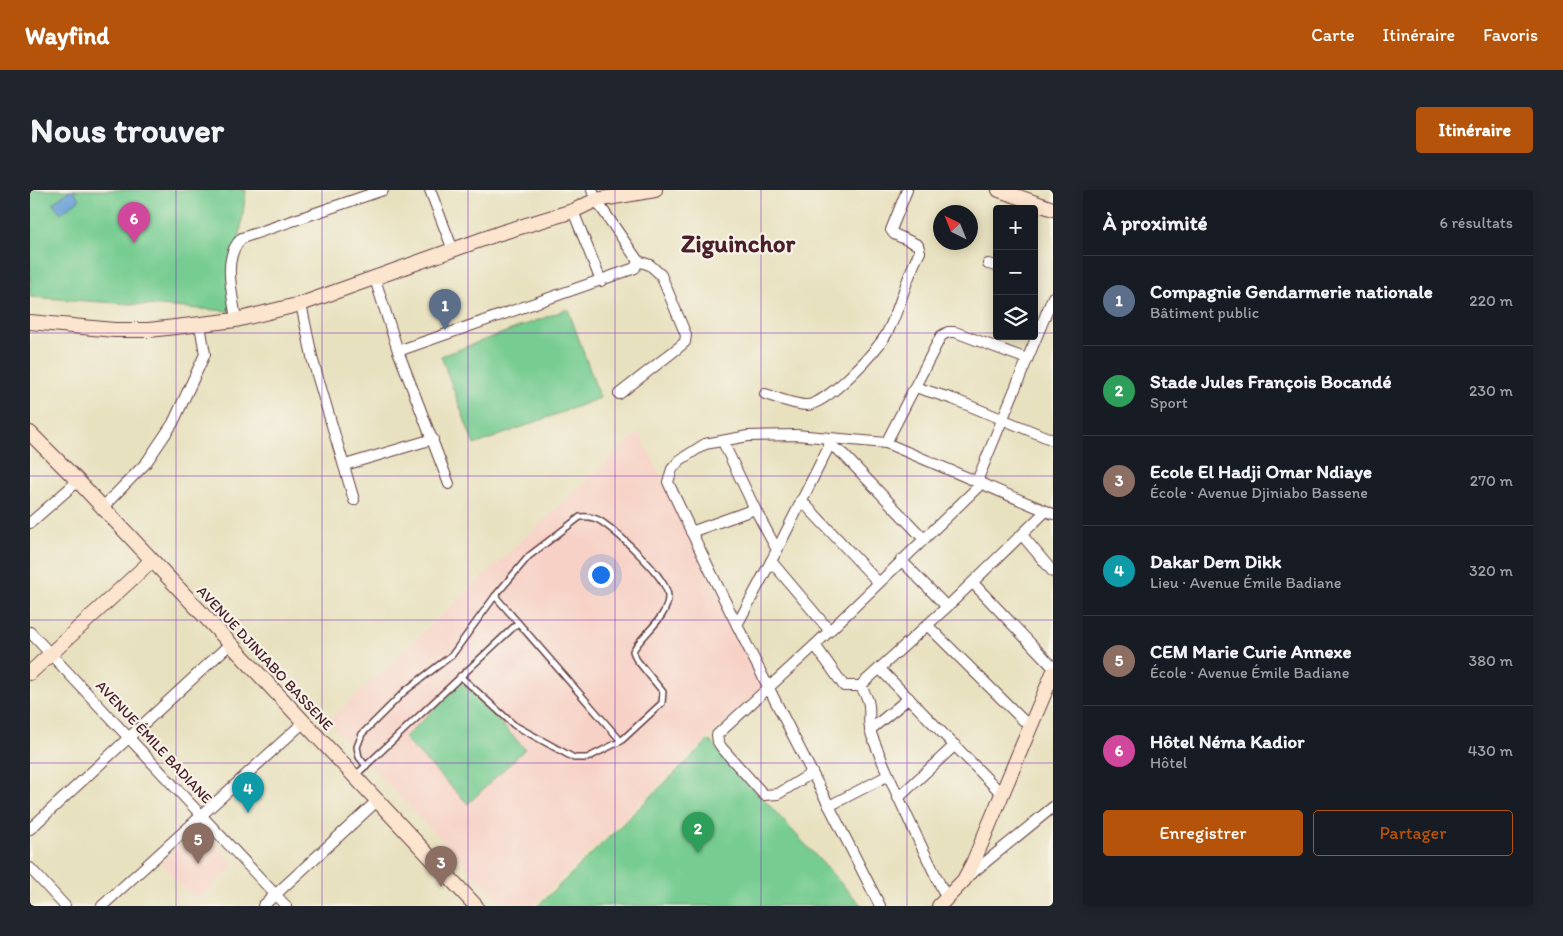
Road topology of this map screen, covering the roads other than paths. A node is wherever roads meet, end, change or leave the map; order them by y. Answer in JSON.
{"nodes":[{"id":1,"x":383,"y":190,"type":"edge"},
{"id":2,"x":430,"y":190,"type":"edge"},
{"id":3,"x":655,"y":190,"type":"edge"},
{"id":4,"x":907,"y":190,"type":"edge"},
{"id":5,"x":999,"y":190,"type":"edge"},
{"id":6,"x":594,"y":195,"type":"edge"},
{"id":7,"x":1029,"y":204,"type":"edge"},
{"id":8,"x":1053,"y":209,"type":"edge"},
{"id":9,"x":573,"y":211,"type":"junction"},
{"id":10,"x":453,"y":250,"type":"junction"},
{"id":11,"x":638,"y":261,"type":"junction"},
{"id":12,"x":375,"y":279,"type":"junction"},
{"id":13,"x":601,"y":281,"type":"junction"},
{"id":14,"x":1053,"y":298,"type":"edge"},
{"id":15,"x":301,"y":304,"type":"junction"},
{"id":16,"x":236,"y":320,"type":"junction"},
{"id":17,"x":30,"y":322,"type":"edge"},
{"id":18,"x":200,"y":325,"type":"junction"},
{"id":19,"x":398,"y":351,"type":"junction"},
{"id":20,"x":1027,"y":359,"type":"junction"},
{"id":21,"x":915,"y":388,"type":"junction"},
{"id":22,"x":619,"y":394,"type":"dead end"},
{"id":23,"x":765,"y":394,"type":"dead end"},
{"id":24,"x":1002,"y":420,"type":"junction"},
{"id":25,"x":30,"y":433,"type":"edge"},
{"id":26,"x":433,"y":439,"type":"junction"},
{"id":27,"x":1053,"y":440,"type":"edge"},
{"id":28,"x":724,"y":442,"type":"junction"},
{"id":29,"x":830,"y":442,"type":"junction"},
{"id":30,"x":886,"y":443,"type":"junction"},
{"id":31,"x":345,"y":465,"type":"junction"},
{"id":32,"x":78,"y":481,"type":"junction"},
{"id":33,"x":979,"y":482,"type":"junction"},
{"id":34,"x":450,"y":484,"type":"dead end"},
{"id":35,"x":354,"y":500,"type":"dead end"},
{"id":36,"x":801,"y":500,"type":"junction"},
{"id":37,"x":102,"y":508,"type":"junction"},
{"id":38,"x":754,"y":508,"type":"junction"},
{"id":39,"x":1049,"y":512,"type":"edge"},
{"id":40,"x":30,"y":523,"type":"edge"},
{"id":41,"x":691,"y":532,"type":"junction"},
{"id":42,"x":1022,"y":535,"type":"junction"},
{"id":43,"x":923,"y":538,"type":"junction"},
{"id":44,"x":777,"y":550,"type":"junction"},
{"id":45,"x":902,"y":560,"type":"junction"},
{"id":46,"x":151,"y":561,"type":"junction"},
{"id":47,"x":771,"y":562,"type":"junction"},
{"id":48,"x":1053,"y":572,"type":"edge"},
{"id":49,"x":878,"y":582,"type":"junction"},
{"id":50,"x":973,"y":583,"type":"junction"},
{"id":51,"x":495,"y":596,"type":"junction"},
{"id":52,"x":947,"y":607,"type":"junction"},
{"id":53,"x":518,"y":623,"type":"junction"},
{"id":54,"x":736,"y":625,"type":"junction"},
{"id":55,"x":928,"y":625,"type":"junction"},
{"id":56,"x":829,"y":630,"type":"junction"},
{"id":57,"x":30,"y":632,"type":"edge"},
{"id":58,"x":230,"y":644,"type":"junction"},
{"id":59,"x":815,"y":645,"type":"junction"},
{"id":60,"x":50,"y":654,"type":"junction"},
{"id":61,"x":1053,"y":667,"type":"edge"},
{"id":62,"x":880,"y":669,"type":"junction"},
{"id":63,"x":30,"y":673,"type":"edge"},
{"id":64,"x":1053,"y":673,"type":"edge"},
{"id":65,"x":460,"y":676,"type":"junction"},
{"id":66,"x":860,"y":686,"type":"junction"},
{"id":67,"x":769,"y":688,"type":"junction"},
{"id":68,"x":909,"y":698,"type":"junction"},
{"id":69,"x":304,"y":722,"type":"junction"},
{"id":70,"x":1030,"y":727,"type":"junction"},
{"id":71,"x":870,"y":730,"type":"junction"},
{"id":72,"x":130,"y":738,"type":"junction"},
{"id":73,"x":621,"y":741,"type":"junction"},
{"id":74,"x":955,"y":745,"type":"junction"},
{"id":75,"x":366,"y":766,"type":"junction"},
{"id":76,"x":812,"y":773,"type":"junction"},
{"id":77,"x":355,"y":776,"type":"junction"},
{"id":78,"x":887,"y":776,"type":"junction"},
{"id":79,"x":1002,"y":794,"type":"junction"},
{"id":80,"x":898,"y":798,"type":"junction"},
{"id":81,"x":378,"y":800,"type":"junction"},
{"id":82,"x":829,"y":806,"type":"junction"},
{"id":83,"x":1053,"y":807,"type":"edge"},
{"id":84,"x":202,"y":815,"type":"junction"},
{"id":85,"x":30,"y":829,"type":"edge"},
{"id":86,"x":30,"y":868,"type":"edge"},
{"id":87,"x":964,"y":880,"type":"junction"},
{"id":88,"x":275,"y":895,"type":"junction"},
{"id":89,"x":943,"y":903,"type":"edge"},
{"id":90,"x":65,"y":906,"type":"edge"},
{"id":91,"x":102,"y":906,"type":"edge"},
{"id":92,"x":263,"y":906,"type":"edge"},
{"id":93,"x":286,"y":906,"type":"edge"},
{"id":94,"x":476,"y":906,"type":"edge"},
{"id":95,"x":880,"y":906,"type":"edge"}],
"edges":[{"from":1,"to":16,"type":"street"},
{"from":2,"to":10,"type":"street"},
{"from":3,"to":6,"type":"main road"},
{"from":4,"to":23,"type":"street"},
{"from":5,"to":7,"type":"main road"},
{"from":6,"to":9,"type":"main road"},
{"from":6,"to":11,"type":"street"},
{"from":7,"to":8,"type":"main road"},
{"from":9,"to":10,"type":"main road"},
{"from":9,"to":13,"type":"street"},
{"from":10,"to":12,"type":"main road"},
{"from":11,"to":13,"type":"street"},
{"from":11,"to":22,"type":"street"},
{"from":12,"to":15,"type":"main road"},
{"from":12,"to":19,"type":"street"},
{"from":13,"to":19,"type":"street"},
{"from":14,"to":20,"type":"street"},
{"from":15,"to":16,"type":"main road"},
{"from":15,"to":31,"type":"street"},
{"from":16,"to":18,"type":"main road"},
{"from":17,"to":18,"type":"main road"},
{"from":18,"to":37,"type":"street"},
{"from":19,"to":26,"type":"street"},
{"from":20,"to":21,"type":"street"},
{"from":20,"to":24,"type":"street"},
{"from":21,"to":24,"type":"street"},
{"from":21,"to":30,"type":"street"},
{"from":24,"to":27,"type":"street"},
{"from":24,"to":33,"type":"street"},
{"from":25,"to":32,"type":"main road","name":"AVENUE DJINIABO BASSENE"},
{"from":26,"to":31,"type":"street"},
{"from":26,"to":34,"type":"street"},
{"from":28,"to":29,"type":"street"},
{"from":28,"to":38,"type":"street"},
{"from":28,"to":41,"type":"street"},
{"from":29,"to":30,"type":"street"},
{"from":29,"to":36,"type":"street"},
{"from":29,"to":43,"type":"street"},
{"from":30,"to":33,"type":"street"},
{"from":31,"to":35,"type":"street"},
{"from":32,"to":37,"type":"main road","name":"AVENUE DJINIABO BASSENE"},
{"from":32,"to":40,"type":"street"},
{"from":33,"to":39,"type":"street"},
{"from":33,"to":43,"type":"street"},
{"from":36,"to":44,"type":"street"},
{"from":36,"to":49,"type":"street"},
{"from":37,"to":46,"type":"main road","name":"AVENUE DJINIABO BASSENE"},
{"from":38,"to":41,"type":"street"},
{"from":38,"to":44,"type":"street"},
{"from":39,"to":42,"type":"street"},
{"from":41,"to":54,"type":"street"},
{"from":42,"to":48,"type":"street"},
{"from":42,"to":50,"type":"street"},
{"from":43,"to":45,"type":"street"},
{"from":44,"to":47,"type":"street"},
{"from":45,"to":49,"type":"street"},
{"from":45,"to":52,"type":"street"},
{"from":46,"to":58,"type":"main road","name":"AVENUE DJINIABO BASSENE"},
{"from":46,"to":60,"type":"main road"},
{"from":47,"to":54,"type":"street"},
{"from":47,"to":56,"type":"street"},
{"from":49,"to":56,"type":"street"},
{"from":50,"to":52,"type":"street"},
{"from":50,"to":61,"type":"street"},
{"from":51,"to":53,"type":"lane"},
{"from":51,"to":73,"type":"lane"},
{"from":51,"to":75,"type":"lane"},
{"from":52,"to":55,"type":"street"},
{"from":53,"to":65,"type":"lane"},
{"from":53,"to":73,"type":"lane"},
{"from":54,"to":67,"type":"street"},
{"from":55,"to":62,"type":"street"},
{"from":55,"to":70,"type":"street"},
{"from":56,"to":59,"type":"street"},
{"from":57,"to":60,"type":"street","name":"AVENUE ÉMILE BADIANE"},
{"from":58,"to":69,"type":"main road","name":"AVENUE DJINIABO BASSENE"},
{"from":58,"to":72,"type":"street"},
{"from":59,"to":66,"type":"street"},
{"from":59,"to":67,"type":"street"},
{"from":60,"to":63,"type":"main road"},
{"from":60,"to":72,"type":"street","name":"AVENUE ÉMILE BADIANE"},
{"from":62,"to":66,"type":"street"},
{"from":62,"to":68,"type":"street"},
{"from":64,"to":70,"type":"main road"},
{"from":65,"to":73,"type":"lane"},
{"from":65,"to":75,"type":"lane"},
{"from":66,"to":71,"type":"street"},
{"from":67,"to":76,"type":"street"},
{"from":67,"to":76,"type":"street"},
{"from":68,"to":71,"type":"street"},
{"from":68,"to":74,"type":"street"},
{"from":69,"to":77,"type":"main road","name":"AVENUE DJINIABO BASSENE"},
{"from":69,"to":84,"type":"street"},
{"from":70,"to":79,"type":"main road"},
{"from":71,"to":78,"type":"street"},
{"from":72,"to":84,"type":"street","name":"AVENUE ÉMILE BADIANE"},
{"from":72,"to":85,"type":"street"},
{"from":74,"to":79,"type":"street"},
{"from":74,"to":80,"type":"street"},
{"from":75,"to":77,"type":"lane"},
{"from":76,"to":82,"type":"street"},
{"from":77,"to":81,"type":"main road","name":"AVENUE DJINIABO BASSENE"},
{"from":78,"to":80,"type":"street"},
{"from":78,"to":82,"type":"street"},
{"from":79,"to":87,"type":"main road"},
{"from":80,"to":89,"type":"street"},
{"from":81,"to":88,"type":"street"},
{"from":81,"to":94,"type":"main road","name":"AVENUE DJINIABO BASSENE"},
{"from":82,"to":95,"type":"street"},
{"from":83,"to":87,"type":"street"},
{"from":84,"to":88,"type":"street","name":"AVENUE ÉMILE BADIANE"},
{"from":84,"to":91,"type":"street"},
{"from":86,"to":90,"type":"street"},
{"from":87,"to":89,"type":"main road"},
{"from":88,"to":92,"type":"street"},
{"from":88,"to":93,"type":"street","name":"AVENUE ÉMILE BADIANE"}]}
